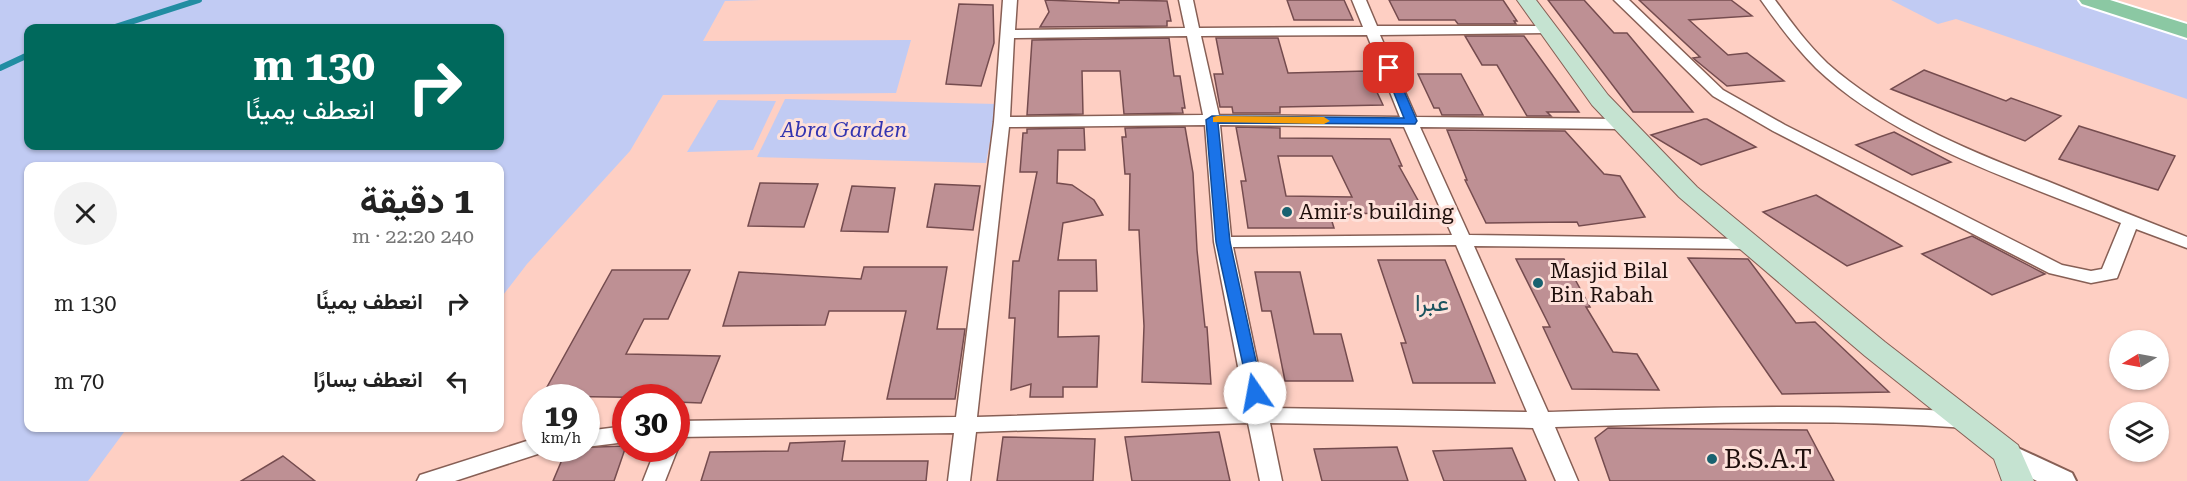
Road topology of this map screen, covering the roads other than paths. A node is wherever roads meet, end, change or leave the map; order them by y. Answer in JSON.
{"nodes":[{"id":1,"x":1010,"y":0,"type":"edge"},
{"id":2,"x":1186,"y":0,"type":"edge"},
{"id":3,"x":1359,"y":0,"type":"edge"},
{"id":4,"x":1526,"y":0,"type":"edge"},
{"id":5,"x":1621,"y":0,"type":"edge"},
{"id":6,"x":1767,"y":0,"type":"edge"},
{"id":7,"x":2089,"y":0,"type":"edge"},
{"id":8,"x":2117,"y":0,"type":"edge"},
{"id":9,"x":2187,"y":22,"type":"edge"},
{"id":10,"x":1546,"y":29,"type":"junction"},
{"id":11,"x":2187,"y":31,"type":"edge"},
{"id":12,"x":1195,"y":32,"type":"junction"},
{"id":13,"x":1374,"y":32,"type":"junction"},
{"id":14,"x":1010,"y":34,"type":"junction"},
{"id":15,"x":1212,"y":120,"type":"junction"},
{"id":16,"x":1411,"y":121,"type":"junction"},
{"id":17,"x":1002,"y":122,"type":"junction"},
{"id":18,"x":1620,"y":124,"type":"junction"},
{"id":19,"x":2131,"y":220,"type":"junction"},
{"id":20,"x":1463,"y":240,"type":"junction"},
{"id":21,"x":1223,"y":242,"type":"junction"},
{"id":22,"x":2187,"y":243,"type":"edge"},
{"id":23,"x":1748,"y":244,"type":"junction"},
{"id":24,"x":1260,"y":415,"type":"junction"},
{"id":25,"x":1541,"y":420,"type":"junction"},
{"id":26,"x":1967,"y":420,"type":"junction"},
{"id":27,"x":965,"y":425,"type":"junction"},
{"id":28,"x":690,"y":429,"type":"edge"},
{"id":29,"x":522,"y":451,"type":"edge"},
{"id":30,"x":661,"y":462,"type":"edge"},
{"id":31,"x":2013,"y":467,"type":"edge"},
{"id":32,"x":428,"y":481,"type":"edge"},
{"id":33,"x":654,"y":481,"type":"edge"},
{"id":34,"x":958,"y":481,"type":"edge"},
{"id":35,"x":1271,"y":481,"type":"edge"},
{"id":36,"x":1567,"y":481,"type":"edge"},
{"id":37,"x":2062,"y":481,"type":"edge"}],
"edges":[{"from":1,"to":14,"type":"street"},
{"from":2,"to":12,"type":"street"},
{"from":3,"to":13,"type":"street"},
{"from":4,"to":10,"type":"main road"},
{"from":5,"to":19,"type":"street"},
{"from":6,"to":19,"type":"street"},
{"from":7,"to":11,"type":"main road"},
{"from":8,"to":9,"type":"main road"},
{"from":10,"to":13,"type":"street"},
{"from":10,"to":18,"type":"main road"},
{"from":12,"to":13,"type":"street"},
{"from":12,"to":14,"type":"street"},
{"from":12,"to":15,"type":"street"},
{"from":13,"to":16,"type":"street"},
{"from":14,"to":17,"type":"street"},
{"from":15,"to":16,"type":"street"},
{"from":15,"to":17,"type":"street"},
{"from":15,"to":21,"type":"street"},
{"from":16,"to":18,"type":"street"},
{"from":16,"to":20,"type":"street"},
{"from":17,"to":27,"type":"street"},
{"from":18,"to":23,"type":"main road"},
{"from":19,"to":22,"type":"street"},
{"from":20,"to":21,"type":"street"},
{"from":20,"to":23,"type":"street"},
{"from":20,"to":25,"type":"street"},
{"from":21,"to":24,"type":"street"},
{"from":23,"to":26,"type":"main road"},
{"from":24,"to":25,"type":"street"},
{"from":24,"to":27,"type":"street"},
{"from":24,"to":35,"type":"street"},
{"from":25,"to":26,"type":"street"},
{"from":25,"to":36,"type":"street"},
{"from":26,"to":31,"type":"main road"},
{"from":27,"to":28,"type":"street"},
{"from":27,"to":34,"type":"street"},
{"from":29,"to":32,"type":"street"},
{"from":30,"to":33,"type":"street"},
{"from":31,"to":37,"type":"street"}]}
